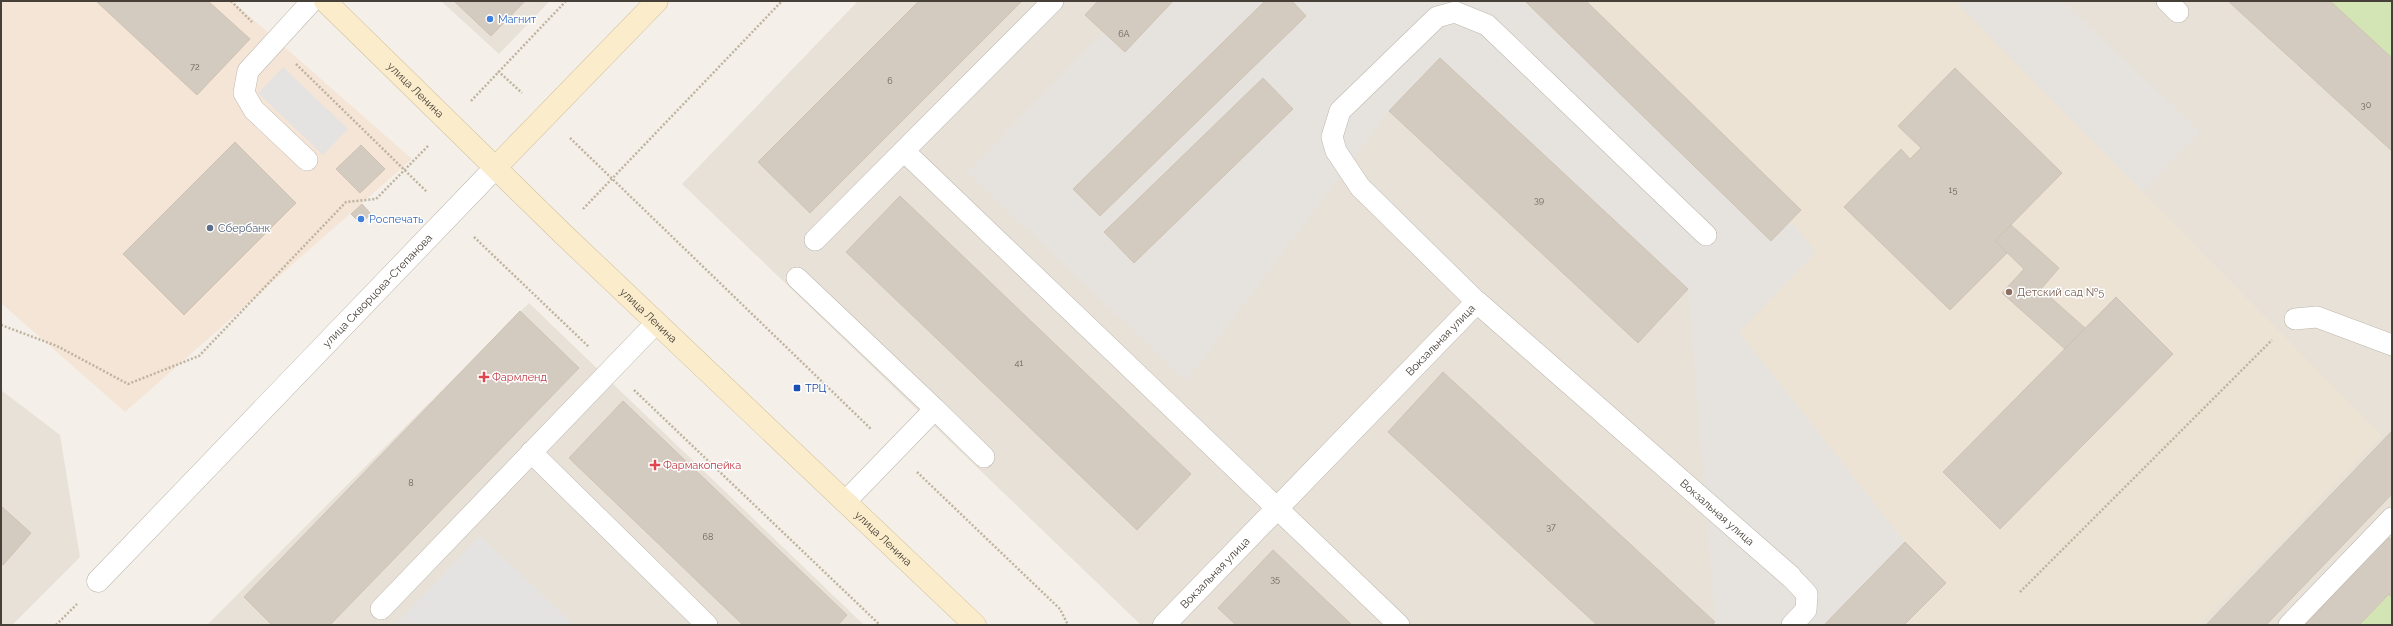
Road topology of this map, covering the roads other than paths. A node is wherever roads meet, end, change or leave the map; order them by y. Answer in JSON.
{"nodes":[{"id":1,"x":312,"y":1,"type":"edge"},
{"id":2,"x":325,"y":1,"type":"edge"},
{"id":3,"x":657,"y":1,"type":"edge"},
{"id":4,"x":1053,"y":1,"type":"edge"},
{"id":5,"x":904,"y":151,"type":"junction"},
{"id":6,"x":307,"y":160,"type":"dead end"},
{"id":7,"x":496,"y":167,"type":"junction"},
{"id":8,"x":1706,"y":235,"type":"dead end"},
{"id":9,"x":815,"y":240,"type":"dead end"},
{"id":10,"x":797,"y":278,"type":"dead end"},
{"id":11,"x":1478,"y":302,"type":"junction"},
{"id":12,"x":2295,"y":319,"type":"road end"},
{"id":13,"x":656,"y":323,"type":"junction"},
{"id":14,"x":2392,"y":345,"type":"edge"},
{"id":15,"x":935,"y":409,"type":"junction"},
{"id":16,"x":531,"y":452,"type":"junction"},
{"id":17,"x":984,"y":457,"type":"dead end"},
{"id":18,"x":845,"y":502,"type":"junction"},
{"id":19,"x":1277,"y":508,"type":"junction"},
{"id":20,"x":2392,"y":518,"type":"edge"},
{"id":21,"x":1790,"y":576,"type":"joint"},
{"id":22,"x":98,"y":581,"type":"dead end"},
{"id":23,"x":381,"y":609,"type":"dead end"},
{"id":24,"x":707,"y":625,"type":"edge"},
{"id":25,"x":975,"y":625,"type":"edge"},
{"id":26,"x":1164,"y":625,"type":"edge"},
{"id":27,"x":1399,"y":625,"type":"edge"},
{"id":28,"x":1792,"y":625,"type":"edge"},
{"id":29,"x":2289,"y":625,"type":"edge"}],
"edges":[{"from":1,"to":6,"type":"lane"},
{"from":2,"to":7,"type":"main road","name":"улица Ленина"},
{"from":3,"to":7,"type":"main road","name":"улица Скворцова-Степанова"},
{"from":4,"to":5,"type":"lane"},
{"from":5,"to":9,"type":"lane"},
{"from":5,"to":19,"type":"lane"},
{"from":7,"to":13,"type":"main road","name":"улица Ленина"},
{"from":7,"to":22,"type":"street","name":"улица Скворцова-Степанова"},
{"from":8,"to":11,"type":"lane"},
{"from":10,"to":15,"type":"lane"},
{"from":11,"to":19,"type":"street","name":"Вокзальная улица"},
{"from":11,"to":21,"type":"street","name":"Вокзальная улица"},
{"from":12,"to":14,"type":"lane"},
{"from":13,"to":16,"type":"lane"},
{"from":13,"to":18,"type":"main road","name":"улица Ленина"},
{"from":15,"to":17,"type":"lane"},
{"from":15,"to":18,"type":"lane"},
{"from":16,"to":23,"type":"lane"},
{"from":16,"to":24,"type":"lane"},
{"from":18,"to":25,"type":"main road","name":"улица Ленина"},
{"from":19,"to":26,"type":"street","name":"Вокзальная улица"},
{"from":19,"to":27,"type":"lane"},
{"from":20,"to":29,"type":"lane"},
{"from":21,"to":28,"type":"lane"}]}
